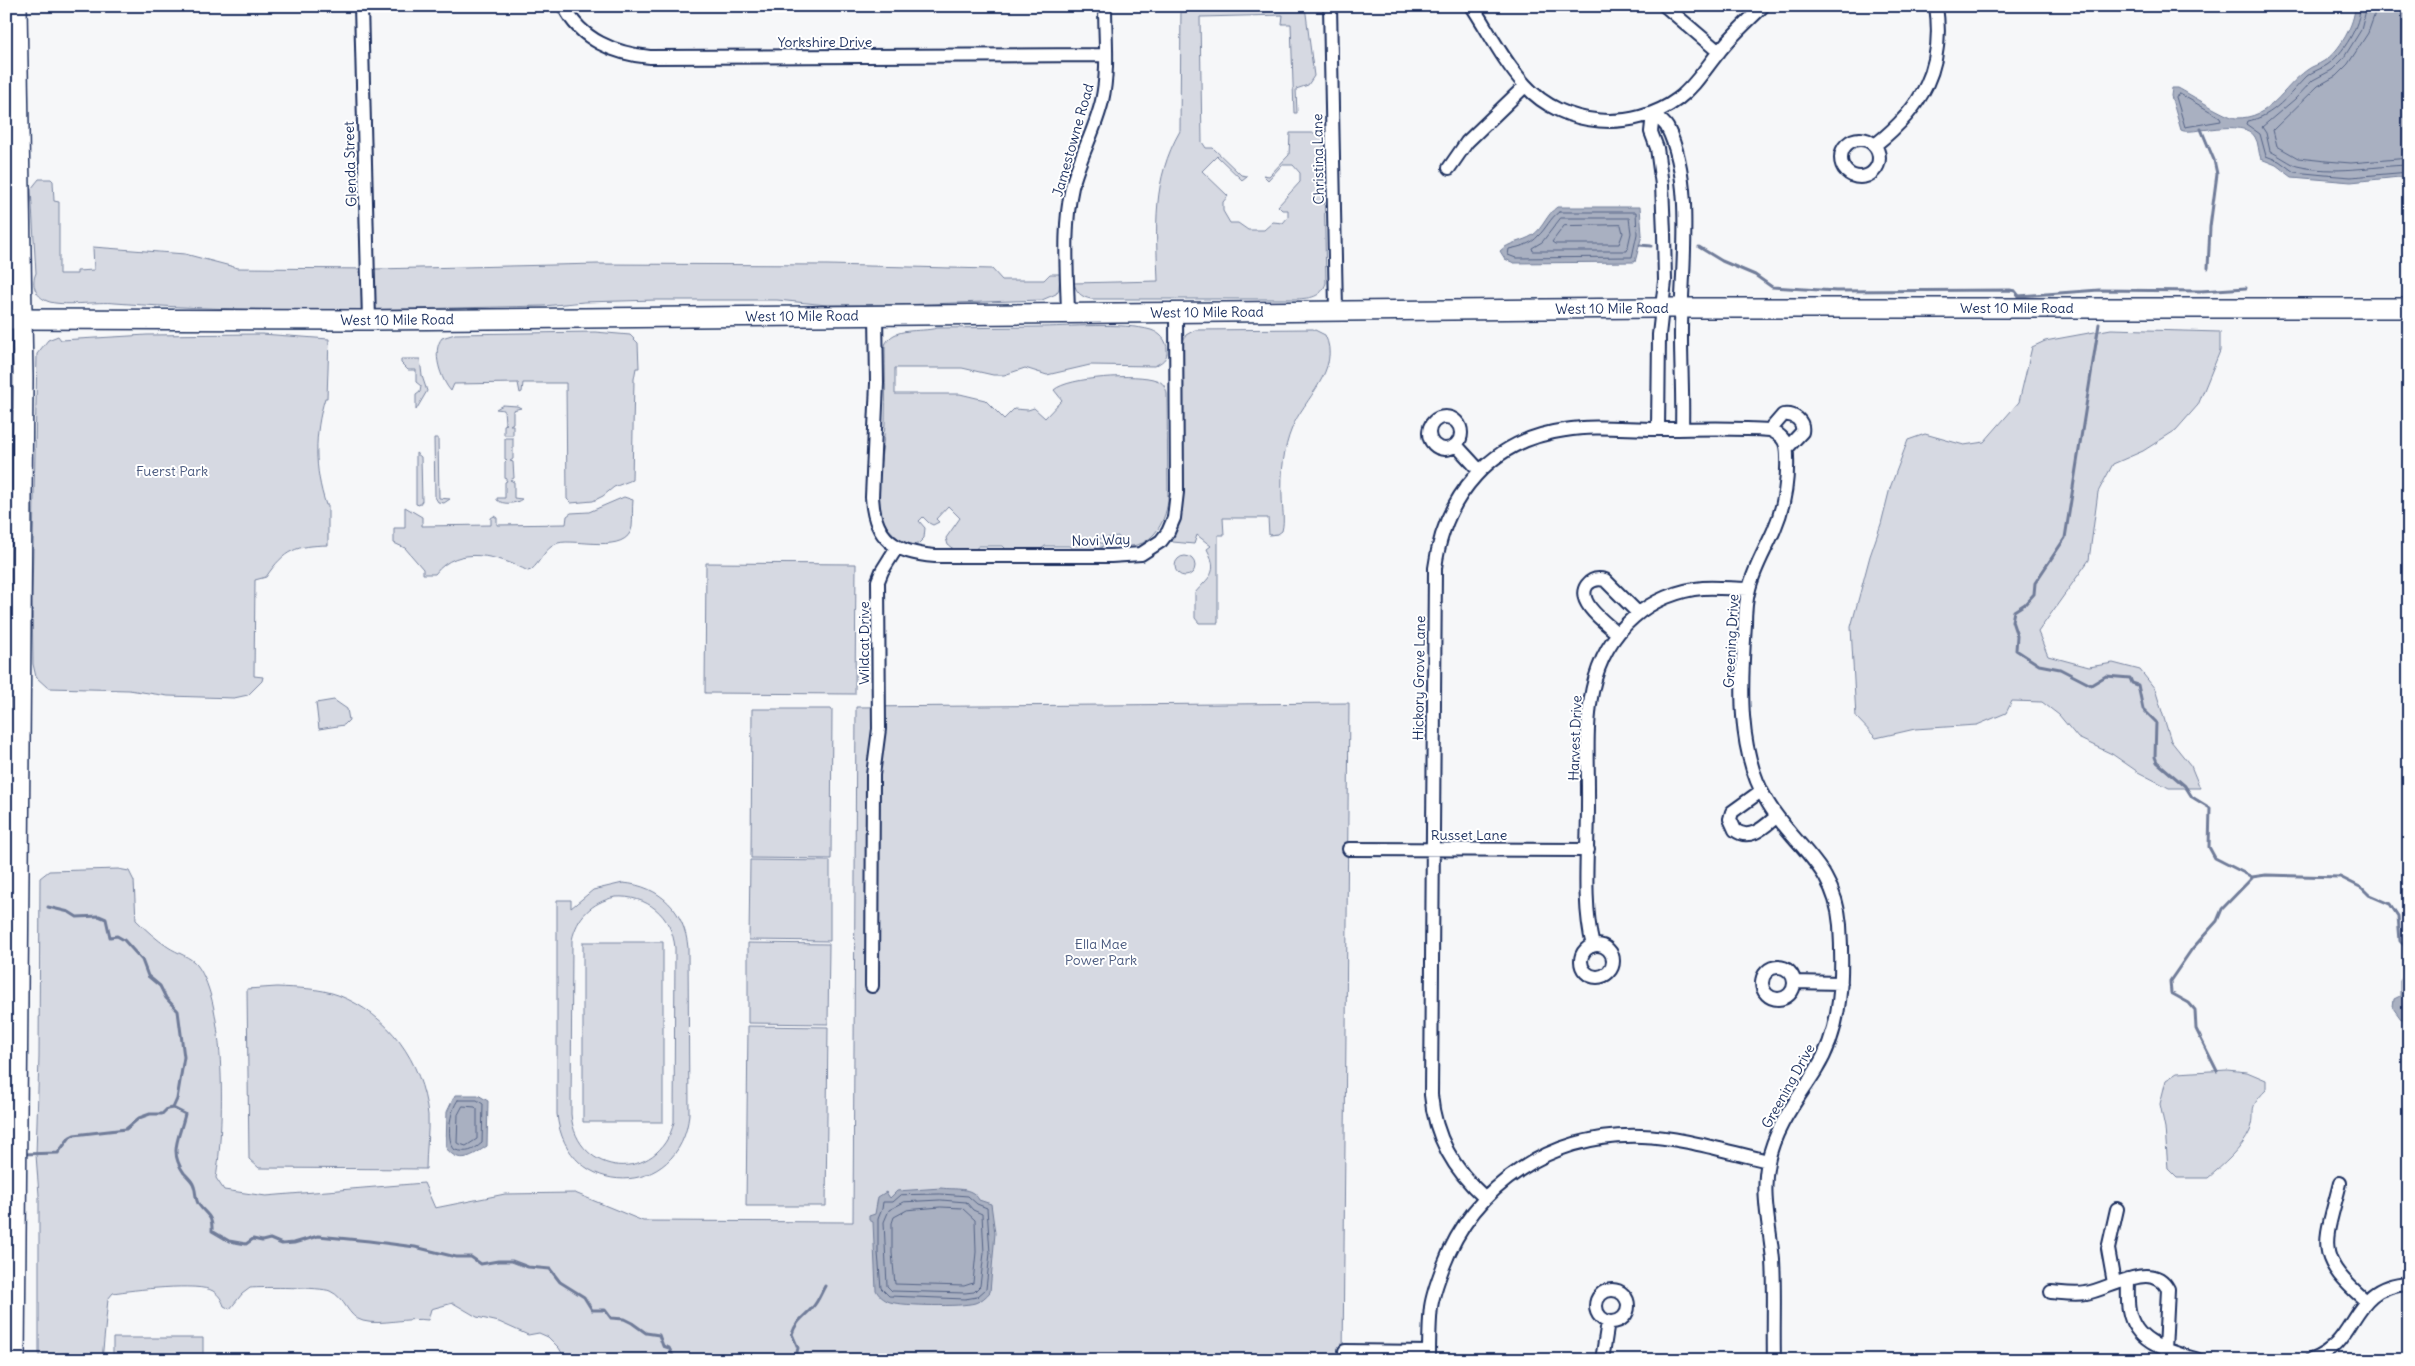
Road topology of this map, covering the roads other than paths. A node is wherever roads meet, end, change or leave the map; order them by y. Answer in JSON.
{"nodes":[{"id":1,"x":17,"y":6,"type":"edge"},
{"id":2,"x":362,"y":6,"type":"edge"},
{"id":3,"x":564,"y":6,"type":"edge"},
{"id":4,"x":1105,"y":6,"type":"edge"},
{"id":5,"x":1330,"y":6,"type":"edge"},
{"id":6,"x":1472,"y":6,"type":"edge"},
{"id":7,"x":1665,"y":6,"type":"edge"},
{"id":8,"x":1763,"y":6,"type":"edge"},
{"id":9,"x":1936,"y":6,"type":"edge"},
{"id":10,"x":1719,"y":52,"type":"junction"},
{"id":11,"x":1106,"y":55,"type":"junction"},
{"id":12,"x":1525,"y":86,"type":"junction"},
{"id":13,"x":1653,"y":114,"type":"junction"},
{"id":14,"x":1875,"y":145,"type":"dead end"},
{"id":15,"x":1449,"y":168,"type":"dead end"},
{"id":16,"x":1664,"y":233,"type":"junction"},
{"id":17,"x":1684,"y":233,"type":"junction"},
{"id":18,"x":1662,"y":308,"type":"junction"},
{"id":19,"x":1682,"y":308,"type":"junction"},
{"id":20,"x":2409,"y":308,"type":"edge"},
{"id":21,"x":1336,"y":310,"type":"junction"},
{"id":22,"x":1176,"y":312,"type":"junction"},
{"id":23,"x":1068,"y":313,"type":"junction"},
{"id":24,"x":876,"y":314,"type":"junction"},
{"id":25,"x":14,"y":319,"type":"edge"},
{"id":26,"x":369,"y":320,"type":"junction"},
{"id":27,"x":1659,"y":371,"type":"junction"},
{"id":28,"x":1683,"y":371,"type":"junction"},
{"id":29,"x":1658,"y":429,"type":"junction"},
{"id":30,"x":1682,"y":429,"type":"junction"},
{"id":31,"x":1770,"y":430,"type":"junction"},
{"id":32,"x":1784,"y":443,"type":"junction"},
{"id":33,"x":1456,"y":445,"type":"dead end"},
{"id":34,"x":1479,"y":470,"type":"junction"},
{"id":35,"x":897,"y":547,"type":"junction"},
{"id":36,"x":1748,"y":590,"type":"junction"},
{"id":37,"x":1638,"y":613,"type":"junction"},
{"id":38,"x":1616,"y":633,"type":"junction"},
{"id":39,"x":1761,"y":791,"type":"junction"},
{"id":40,"x":1777,"y":816,"type":"junction"},
{"id":41,"x":1350,"y":849,"type":"dead end"},
{"id":42,"x":1432,"y":850,"type":"junction"},
{"id":43,"x":1588,"y":850,"type":"junction"},
{"id":44,"x":1593,"y":946,"type":"dead end"},
{"id":45,"x":1794,"y":982,"type":"dead end"},
{"id":46,"x":1841,"y":983,"type":"junction"},
{"id":47,"x":872,"y":986,"type":"dead end"},
{"id":48,"x":1768,"y":1160,"type":"junction"},
{"id":49,"x":2340,"y":1183,"type":"dead end"},
{"id":50,"x":1484,"y":1198,"type":"junction"},
{"id":51,"x":2118,"y":1209,"type":"dead end"},
{"id":52,"x":2128,"y":1279,"type":"junction"},
{"id":53,"x":2114,"y":1283,"type":"junction"},
{"id":54,"x":2409,"y":1284,"type":"edge"},
{"id":55,"x":2052,"y":1292,"type":"dead end"},
{"id":56,"x":2366,"y":1300,"type":"junction"},
{"id":57,"x":1608,"y":1322,"type":"dead end"},
{"id":58,"x":11,"y":1341,"type":"edge"},
{"id":59,"x":2165,"y":1350,"type":"junction"},
{"id":60,"x":1345,"y":1351,"type":"dead end"},
{"id":61,"x":1429,"y":1356,"type":"edge"},
{"id":62,"x":6,"y":1360,"type":"edge"},
{"id":63,"x":15,"y":1360,"type":"edge"},
{"id":64,"x":1602,"y":1360,"type":"edge"},
{"id":65,"x":1774,"y":1360,"type":"edge"},
{"id":66,"x":2198,"y":1360,"type":"edge"},
{"id":67,"x":2311,"y":1360,"type":"edge"}],
"edges":[{"from":1,"to":25,"type":"main road"},
{"from":2,"to":26,"type":"street","name":"Glenda Street"},
{"from":3,"to":11,"type":"street","name":"Yorkshire Drive"},
{"from":4,"to":11,"type":"street","name":"Jamestowne Road"},
{"from":5,"to":21,"type":"street","name":"Christina Lane"},
{"from":6,"to":12,"type":"street"},
{"from":7,"to":10,"type":"street"},
{"from":8,"to":10,"type":"street"},
{"from":9,"to":14,"type":"street"},
{"from":10,"to":13,"type":"street"},
{"from":11,"to":23,"type":"street","name":"Jamestowne Road"},
{"from":12,"to":13,"type":"street"},
{"from":12,"to":15,"type":"street"},
{"from":13,"to":16,"type":"street"},
{"from":13,"to":17,"type":"street"},
{"from":16,"to":17,"type":"street"},
{"from":16,"to":18,"type":"street"},
{"from":17,"to":19,"type":"street"},
{"from":18,"to":19,"type":"main road","name":"West 10 Mile Road"},
{"from":18,"to":21,"type":"main road","name":"West 10 Mile Road"},
{"from":18,"to":27,"type":"street"},
{"from":19,"to":20,"type":"main road","name":"West 10 Mile Road"},
{"from":19,"to":28,"type":"street"},
{"from":21,"to":22,"type":"main road","name":"West 10 Mile Road"},
{"from":22,"to":23,"type":"main road","name":"West 10 Mile Road"},
{"from":22,"to":35,"type":"street","name":"Novi Way"},
{"from":23,"to":24,"type":"main road","name":"West 10 Mile Road"},
{"from":24,"to":26,"type":"main road","name":"West 10 Mile Road"},
{"from":24,"to":35,"type":"street"},
{"from":25,"to":26,"type":"main road","name":"West 10 Mile Road"},
{"from":25,"to":58,"type":"main road"},
{"from":27,"to":28,"type":"street"},
{"from":27,"to":29,"type":"street"},
{"from":28,"to":30,"type":"street"},
{"from":29,"to":30,"type":"street","name":"Hickory Grove Lane"},
{"from":29,"to":34,"type":"street","name":"Hickory Grove Lane"},
{"from":30,"to":31,"type":"street","name":"Hickory Grove Lane"},
{"from":31,"to":32,"type":"street"},
{"from":31,"to":32,"type":"street"},
{"from":32,"to":36,"type":"street","name":"Greening Drive"},
{"from":33,"to":34,"type":"street"},
{"from":34,"to":42,"type":"street","name":"Hickory Grove Lane"},
{"from":35,"to":47,"type":"street","name":"Wildcat Drive"},
{"from":36,"to":37,"type":"street","name":"Harvest Drive"},
{"from":36,"to":39,"type":"street","name":"Greening Drive"},
{"from":37,"to":38,"type":"street","name":"Harvest Drive"},
{"from":37,"to":38,"type":"street"},
{"from":38,"to":43,"type":"street","name":"Harvest Drive"},
{"from":39,"to":40,"type":"street","name":"Greening Drive"},
{"from":39,"to":40,"type":"street"},
{"from":40,"to":46,"type":"street","name":"Greening Drive"},
{"from":41,"to":42,"type":"street","name":"Russet Lane"},
{"from":42,"to":43,"type":"street","name":"Russet Lane"},
{"from":42,"to":50,"type":"street","name":"Hickory Grove Lane"},
{"from":43,"to":44,"type":"street","name":"Harvest Drive"},
{"from":45,"to":46,"type":"street"},
{"from":46,"to":48,"type":"street","name":"Greening Drive"},
{"from":48,"to":50,"type":"street"},
{"from":48,"to":65,"type":"street","name":"Greening Drive"},
{"from":49,"to":56,"type":"street"},
{"from":50,"to":61,"type":"street"},
{"from":51,"to":53,"type":"street"},
{"from":52,"to":53,"type":"street"},
{"from":52,"to":59,"type":"street"},
{"from":52,"to":59,"type":"street"},
{"from":53,"to":55,"type":"street"},
{"from":54,"to":56,"type":"street"},
{"from":56,"to":67,"type":"street"},
{"from":57,"to":64,"type":"street"},
{"from":58,"to":63,"type":"main road"},
{"from":59,"to":66,"type":"street"},
{"from":60,"to":61,"type":"street"},
{"from":62,"to":63,"type":"street"}]}
